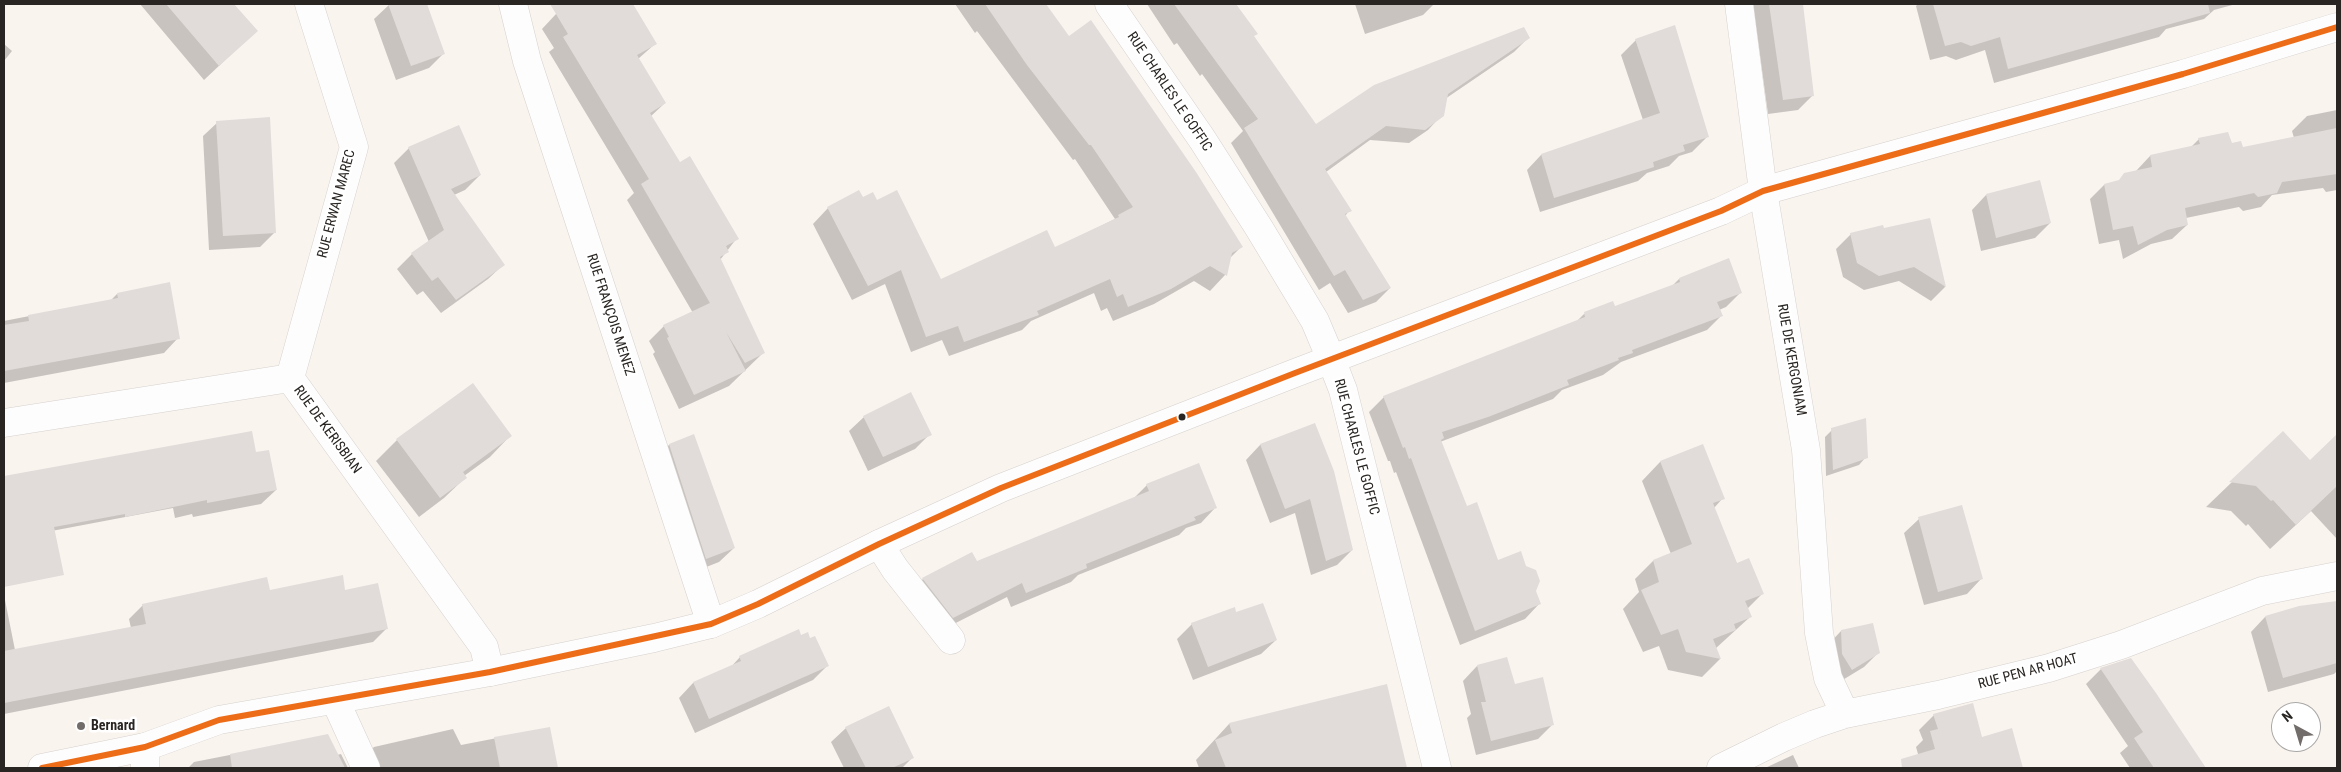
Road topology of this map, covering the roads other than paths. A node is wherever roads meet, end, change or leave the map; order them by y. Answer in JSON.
{"nodes":[{"id":1,"x":309,"y":4,"type":"edge"},
{"id":2,"x":513,"y":4,"type":"edge"},
{"id":3,"x":1109,"y":4,"type":"edge"},
{"id":4,"x":1739,"y":4,"type":"edge"},
{"id":5,"x":2337,"y":27,"type":"edge"},
{"id":6,"x":1763,"y":191,"type":"junction"},
{"id":7,"x":1331,"y":359,"type":"junction"},
{"id":8,"x":290,"y":378,"type":"junction"},
{"id":9,"x":4,"y":423,"type":"edge"},
{"id":10,"x":879,"y":544,"type":"junction"},
{"id":11,"x":2337,"y":576,"type":"edge"},
{"id":12,"x":711,"y":624,"type":"junction"},
{"id":13,"x":951,"y":640,"type":"dead end"},
{"id":14,"x":490,"y":672,"type":"junction"},
{"id":15,"x":335,"y":700,"type":"junction"},
{"id":16,"x":1845,"y":714,"type":"junction"},
{"id":17,"x":145,"y":758,"type":"edge"},
{"id":18,"x":1725,"y":767,"type":"edge"},
{"id":19,"x":42,"y":768,"type":"edge"},
{"id":20,"x":366,"y":768,"type":"edge"},
{"id":21,"x":1437,"y":768,"type":"edge"}],
"edges":[{"from":1,"to":8,"type":"street","name":"RUE ERWAN MAREC"},
{"from":2,"to":12,"type":"street","name":"RUE FRANÇOIS MENEZ"},
{"from":3,"to":7,"type":"street","name":"RUE CHARLES LE GOFFIC"},
{"from":4,"to":6,"type":"street","name":"RUE DE KERGONIAM"},
{"from":5,"to":6,"type":"street"},
{"from":6,"to":7,"type":"street"},
{"from":6,"to":16,"type":"street","name":"RUE DE KERGONIAM"},
{"from":7,"to":10,"type":"street"},
{"from":7,"to":21,"type":"street","name":"RUE CHARLES LE GOFFIC"},
{"from":8,"to":9,"type":"street","name":"RUE DE KERISBIAN"},
{"from":8,"to":14,"type":"street","name":"RUE DE KERISBIAN"},
{"from":10,"to":12,"type":"street"},
{"from":10,"to":13,"type":"street"},
{"from":11,"to":16,"type":"street","name":"RUE PEN AR HOAT"},
{"from":12,"to":14,"type":"street"},
{"from":14,"to":15,"type":"street"},
{"from":15,"to":17,"type":"street"},
{"from":15,"to":20,"type":"street"},
{"from":16,"to":18,"type":"street","name":"RUE PEN AR HOAT"},
{"from":17,"to":19,"type":"street"}]}
